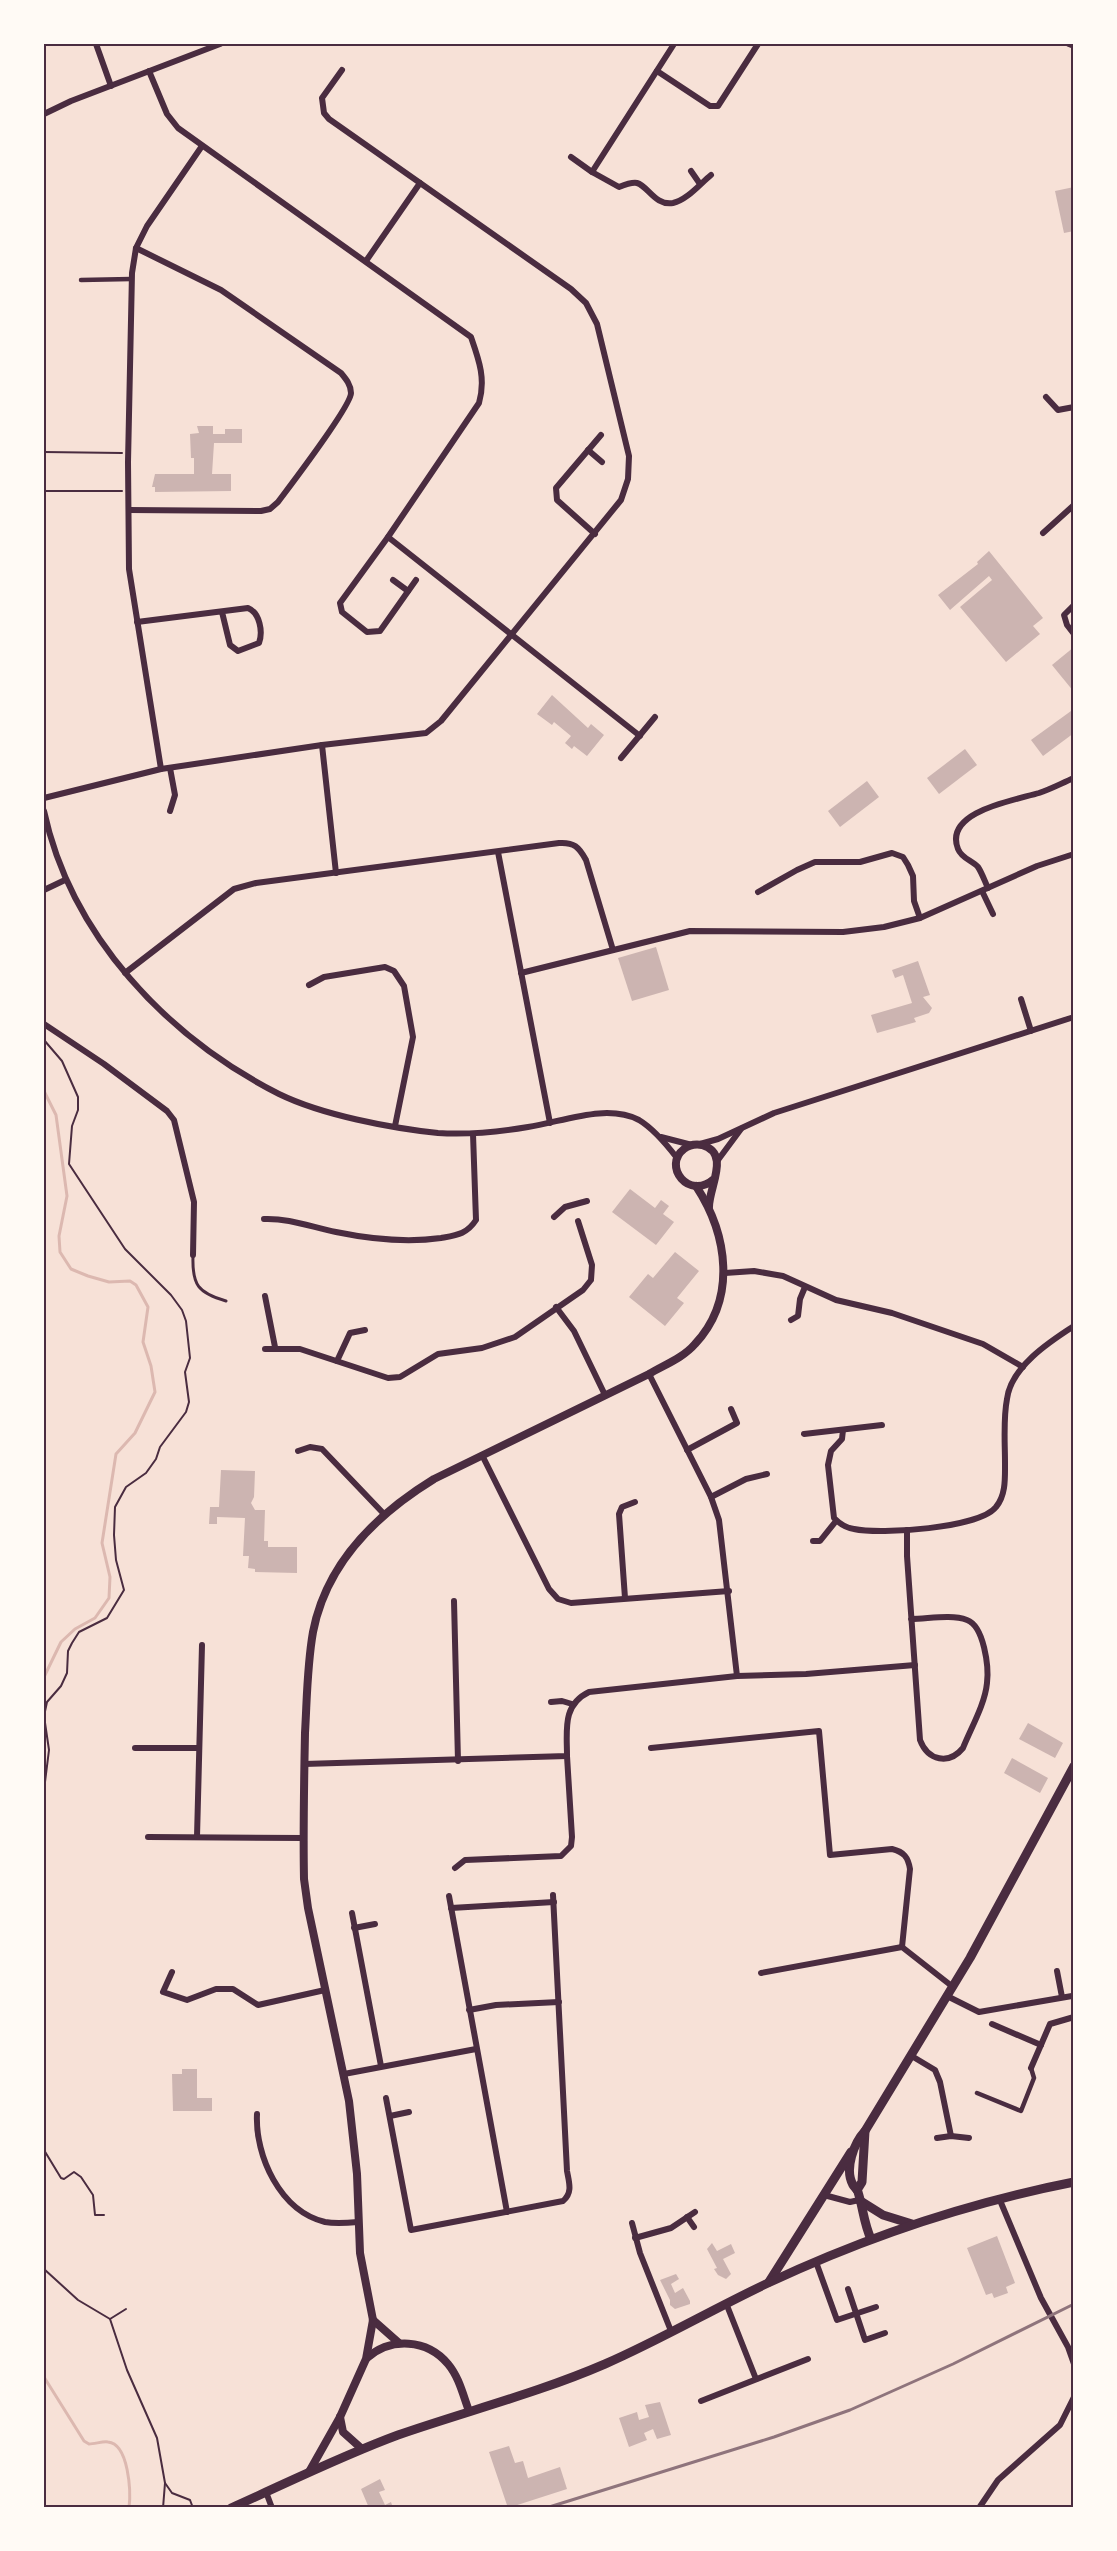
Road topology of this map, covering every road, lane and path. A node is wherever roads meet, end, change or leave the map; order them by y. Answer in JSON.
{"nodes":[{"id":1,"x":96,"y":44,"type":"edge"},
{"id":2,"x":220,"y":44,"type":"edge"},
{"id":3,"x":664,"y":44,"type":"edge"},
{"id":4,"x":758,"y":44,"type":"edge"},
{"id":5,"x":1068,"y":44,"type":"edge"},
{"id":6,"x":672,"y":46,"type":"edge"},
{"id":7,"x":1074,"y":46,"type":"edge"},
{"id":8,"x":342,"y":70,"type":"dead end"},
{"id":9,"x":149,"y":71,"type":"junction"},
{"id":10,"x":657,"y":71,"type":"junction"},
{"id":11,"x":111,"y":86,"type":"junction"},
{"id":12,"x":44,"y":114,"type":"edge"},
{"id":13,"x":202,"y":146,"type":"junction"},
{"id":14,"x":571,"y":157,"type":"dead end"},
{"id":15,"x":691,"y":171,"type":"dead end"},
{"id":16,"x":592,"y":172,"type":"junction"},
{"id":17,"x":711,"y":175,"type":"dead end"},
{"id":18,"x":420,"y":183,"type":"junction"},
{"id":19,"x":700,"y":184,"type":"junction"},
{"id":20,"x":136,"y":248,"type":"junction"},
{"id":21,"x":366,"y":261,"type":"junction"},
{"id":22,"x":131,"y":279,"type":"junction"},
{"id":23,"x":81,"y":280,"type":"dead end"},
{"id":24,"x":1046,"y":397,"type":"dead end"},
{"id":25,"x":1074,"y":407,"type":"edge"},
{"id":26,"x":601,"y":435,"type":"dead end"},
{"id":27,"x":588,"y":450,"type":"junction"},
{"id":28,"x":44,"y":452,"type":"edge"},
{"id":29,"x":128,"y":453,"type":"junction"},
{"id":30,"x":602,"y":462,"type":"dead end"},
{"id":31,"x":44,"y":491,"type":"edge"},
{"id":32,"x":129,"y":491,"type":"junction"},
{"id":33,"x":1074,"y":505,"type":"edge"},
{"id":34,"x":129,"y":510,"type":"junction"},
{"id":35,"x":1043,"y":533,"type":"dead end"},
{"id":36,"x":595,"y":534,"type":"junction"},
{"id":37,"x":388,"y":537,"type":"junction"},
{"id":38,"x":393,"y":580,"type":"dead end"},
{"id":39,"x":416,"y":580,"type":"dead end"},
{"id":40,"x":408,"y":591,"type":"junction"},
{"id":41,"x":1074,"y":606,"type":"edge"},
{"id":42,"x":222,"y":612,"type":"junction"},
{"id":43,"x":137,"y":622,"type":"junction"},
{"id":44,"x":513,"y":633,"type":"junction"},
{"id":45,"x":1074,"y":634,"type":"edge"},
{"id":46,"x":655,"y":717,"type":"dead end"},
{"id":47,"x":640,"y":736,"type":"junction"},
{"id":48,"x":322,"y":745,"type":"junction"},
{"id":49,"x":621,"y":758,"type":"dead end"},
{"id":50,"x":170,"y":768,"type":"junction"},
{"id":51,"x":161,"y":769,"type":"junction"},
{"id":52,"x":1074,"y":778,"type":"edge"},
{"id":53,"x":44,"y":798,"type":"edge"},
{"id":54,"x":44,"y":811,"type":"edge"},
{"id":55,"x":170,"y":811,"type":"dead end"},
{"id":56,"x":498,"y":852,"type":"junction"},
{"id":57,"x":1074,"y":854,"type":"edge"},
{"id":58,"x":336,"y":873,"type":"junction"},
{"id":59,"x":64,"y":880,"type":"junction"},
{"id":60,"x":44,"y":890,"type":"edge"},
{"id":61,"x":985,"y":890,"type":"junction"},
{"id":62,"x":758,"y":892,"type":"dead end"},
{"id":63,"x":993,"y":914,"type":"dead end"},
{"id":64,"x":920,"y":918,"type":"junction"},
{"id":65,"x":613,"y":950,"type":"junction"},
{"id":66,"x":125,"y":973,"type":"junction"},
{"id":67,"x":521,"y":973,"type":"junction"},
{"id":68,"x":309,"y":985,"type":"dead end"},
{"id":69,"x":1021,"y":999,"type":"dead end"},
{"id":70,"x":1074,"y":1017,"type":"edge"},
{"id":71,"x":44,"y":1024,"type":"edge"},
{"id":72,"x":1031,"y":1031,"type":"junction"},
{"id":73,"x":44,"y":1040,"type":"edge"},
{"id":74,"x":550,"y":1123,"type":"junction"},
{"id":75,"x":746,"y":1125,"type":"junction"},
{"id":76,"x":395,"y":1126,"type":"junction"},
{"id":77,"x":473,"y":1134,"type":"junction"},
{"id":78,"x":658,"y":1136,"type":"junction"},
{"id":79,"x":695,"y":1145,"type":"junction"},
{"id":80,"x":677,"y":1158,"type":"junction"},
{"id":81,"x":718,"y":1160,"type":"junction"},
{"id":82,"x":714,"y":1179,"type":"junction"},
{"id":83,"x":696,"y":1186,"type":"junction"},
{"id":84,"x":587,"y":1201,"type":"dead end"},
{"id":85,"x":709,"y":1208,"type":"junction"},
{"id":86,"x":554,"y":1217,"type":"dead end"},
{"id":87,"x":264,"y":1219,"type":"dead end"},
{"id":88,"x":578,"y":1221,"type":"dead end"},
{"id":89,"x":193,"y":1255,"type":"joint"},
{"id":90,"x":725,"y":1273,"type":"junction"},
{"id":91,"x":805,"y":1287,"type":"junction"},
{"id":92,"x":265,"y":1296,"type":"dead end"},
{"id":93,"x":226,"y":1301,"type":"dead end"},
{"id":94,"x":556,"y":1307,"type":"junction"},
{"id":95,"x":798,"y":1316,"type":"junction"},
{"id":96,"x":807,"y":1317,"type":"dead end"},
{"id":97,"x":791,"y":1320,"type":"dead end"},
{"id":98,"x":1074,"y":1326,"type":"edge"},
{"id":99,"x":365,"y":1330,"type":"dead end"},
{"id":100,"x":275,"y":1347,"type":"junction"},
{"id":101,"x":265,"y":1349,"type":"dead end"},
{"id":102,"x":338,"y":1361,"type":"junction"},
{"id":103,"x":1023,"y":1367,"type":"junction"},
{"id":104,"x":649,"y":1374,"type":"junction"},
{"id":105,"x":604,"y":1395,"type":"junction"},
{"id":106,"x":730,"y":1409,"type":"dead end"},
{"id":107,"x":882,"y":1425,"type":"dead end"},
{"id":108,"x":843,"y":1430,"type":"junction"},
{"id":109,"x":804,"y":1434,"type":"dead end"},
{"id":110,"x":687,"y":1450,"type":"junction"},
{"id":111,"x":298,"y":1451,"type":"dead end"},
{"id":112,"x":482,"y":1455,"type":"junction"},
{"id":113,"x":767,"y":1474,"type":"dead end"},
{"id":114,"x":711,"y":1497,"type":"junction"},
{"id":115,"x":635,"y":1502,"type":"dead end"},
{"id":116,"x":384,"y":1514,"type":"junction"},
{"id":117,"x":836,"y":1521,"type":"junction"},
{"id":118,"x":907,"y":1530,"type":"junction"},
{"id":119,"x":813,"y":1541,"type":"dead end"},
{"id":120,"x":729,"y":1591,"type":"junction"},
{"id":121,"x":625,"y":1598,"type":"junction"},
{"id":122,"x":454,"y":1601,"type":"dead end"},
{"id":123,"x":911,"y":1619,"type":"junction"},
{"id":124,"x":202,"y":1645,"type":"dead end"},
{"id":125,"x":915,"y":1665,"type":"junction"},
{"id":126,"x":738,"y":1676,"type":"junction"},
{"id":127,"x":551,"y":1702,"type":"dead end"},
{"id":128,"x":572,"y":1704,"type":"junction"},
{"id":129,"x":135,"y":1748,"type":"dead end"},
{"id":130,"x":199,"y":1748,"type":"junction"},
{"id":131,"x":651,"y":1748,"type":"dead end"},
{"id":132,"x":567,"y":1756,"type":"junction"},
{"id":133,"x":458,"y":1761,"type":"junction"},
{"id":134,"x":304,"y":1764,"type":"junction"},
{"id":135,"x":1074,"y":1766,"type":"edge"},
{"id":136,"x":44,"y":1790,"type":"edge"},
{"id":137,"x":148,"y":1837,"type":"dead end"},
{"id":138,"x":197,"y":1837,"type":"junction"},
{"id":139,"x":304,"y":1838,"type":"junction"},
{"id":140,"x":455,"y":1868,"type":"dead end"},
{"id":141,"x":554,"y":1895,"type":"dead end"},
{"id":142,"x":449,"y":1896,"type":"dead end"},
{"id":143,"x":554,"y":1902,"type":"junction"},
{"id":144,"x":451,"y":1908,"type":"junction"},
{"id":145,"x":352,"y":1913,"type":"dead end"},
{"id":146,"x":375,"y":1924,"type":"dead end"},
{"id":147,"x":354,"y":1928,"type":"junction"},
{"id":148,"x":902,"y":1947,"type":"junction"},
{"id":149,"x":1057,"y":1971,"type":"dead end"},
{"id":150,"x":172,"y":1972,"type":"dead end"},
{"id":151,"x":761,"y":1973,"type":"dead end"},
{"id":152,"x":953,"y":1987,"type":"junction"},
{"id":153,"x":324,"y":1990,"type":"junction"},
{"id":154,"x":1072,"y":1995,"type":"edge"},
{"id":155,"x":947,"y":1996,"type":"junction"},
{"id":156,"x":1062,"y":1997,"type":"junction"},
{"id":157,"x":559,"y":2002,"type":"junction"},
{"id":158,"x":469,"y":2010,"type":"junction"},
{"id":159,"x":1074,"y":2018,"type":"edge"},
{"id":160,"x":992,"y":2024,"type":"dead end"},
{"id":161,"x":1041,"y":2045,"type":"junction"},
{"id":162,"x":476,"y":2049,"type":"junction"},
{"id":163,"x":910,"y":2055,"type":"junction"},
{"id":164,"x":381,"y":2066,"type":"junction"},
{"id":165,"x":1031,"y":2068,"type":"joint"},
{"id":166,"x":344,"y":2074,"type":"junction"},
{"id":167,"x":977,"y":2092,"type":"dead end"},
{"id":168,"x":386,"y":2098,"type":"dead end"},
{"id":169,"x":409,"y":2112,"type":"dead end"},
{"id":170,"x":257,"y":2114,"type":"dead end"},
{"id":171,"x":390,"y":2116,"type":"junction"},
{"id":172,"x":865,"y":2131,"type":"junction"},
{"id":173,"x":951,"y":2136,"type":"junction"},
{"id":174,"x":937,"y":2138,"type":"dead end"},
{"id":175,"x":969,"y":2138,"type":"dead end"},
{"id":176,"x":44,"y":2150,"type":"edge"},
{"id":177,"x":852,"y":2151,"type":"junction"},
{"id":178,"x":1074,"y":2182,"type":"edge"},
{"id":179,"x":824,"y":2195,"type":"junction"},
{"id":180,"x":858,"y":2195,"type":"junction"},
{"id":181,"x":999,"y":2198,"type":"junction"},
{"id":182,"x":507,"y":2212,"type":"junction"},
{"id":183,"x":695,"y":2212,"type":"dead end"},
{"id":184,"x":104,"y":2215,"type":"dead end"},
{"id":185,"x":687,"y":2217,"type":"junction"},
{"id":186,"x":358,"y":2222,"type":"junction"},
{"id":187,"x":632,"y":2223,"type":"dead end"},
{"id":188,"x":912,"y":2224,"type":"junction"},
{"id":189,"x":694,"y":2227,"type":"dead end"},
{"id":190,"x":635,"y":2238,"type":"junction"},
{"id":191,"x":871,"y":2239,"type":"junction"},
{"id":192,"x":816,"y":2262,"type":"junction"},
{"id":193,"x":44,"y":2270,"type":"edge"},
{"id":194,"x":769,"y":2282,"type":"junction"},
{"id":195,"x":848,"y":2289,"type":"dead end"},
{"id":196,"x":726,"y":2303,"type":"junction"},
{"id":197,"x":876,"y":2307,"type":"dead end"},
{"id":198,"x":126,"y":2309,"type":"dead end"},
{"id":199,"x":856,"y":2313,"type":"junction"},
{"id":200,"x":110,"y":2319,"type":"junction"},
{"id":201,"x":373,"y":2320,"type":"junction"},
{"id":202,"x":671,"y":2331,"type":"junction"},
{"id":203,"x":885,"y":2333,"type":"dead end"},
{"id":204,"x":399,"y":2343,"type":"junction"},
{"id":205,"x":366,"y":2359,"type":"junction"},
{"id":206,"x":808,"y":2359,"type":"dead end"},
{"id":207,"x":1074,"y":2364,"type":"edge"},
{"id":208,"x":756,"y":2379,"type":"junction"},
{"id":209,"x":1074,"y":2397,"type":"edge"},
{"id":210,"x":700,"y":2401,"type":"dead end"},
{"id":211,"x":469,"y":2411,"type":"junction"},
{"id":212,"x":340,"y":2417,"type":"junction"},
{"id":213,"x":362,"y":2449,"type":"junction"},
{"id":214,"x":309,"y":2472,"type":"junction"},
{"id":215,"x":165,"y":2483,"type":"junction"},
{"id":216,"x":266,"y":2492,"type":"junction"},
{"id":217,"x":163,"y":2508,"type":"edge"},
{"id":218,"x":193,"y":2508,"type":"edge"},
{"id":219,"x":231,"y":2508,"type":"edge"},
{"id":220,"x":272,"y":2508,"type":"edge"},
{"id":221,"x":979,"y":2508,"type":"edge"}],
"edges":[{"from":1,"to":11,"type":"street"},
{"from":2,"to":9,"type":"street"},
{"from":3,"to":6,"type":"street"},
{"from":4,"to":10,"type":"street"},
{"from":5,"to":7,"type":"street"},
{"from":6,"to":10,"type":"street"},
{"from":8,"to":18,"type":"street"},
{"from":9,"to":11,"type":"street"},
{"from":9,"to":13,"type":"street"},
{"from":10,"to":16,"type":"street"},
{"from":11,"to":12,"type":"street"},
{"from":13,"to":20,"type":"street"},
{"from":13,"to":21,"type":"street"},
{"from":14,"to":16,"type":"street"},
{"from":15,"to":19,"type":"street"},
{"from":16,"to":19,"type":"street"},
{"from":17,"to":19,"type":"street"},
{"from":18,"to":21,"type":"street"},
{"from":18,"to":36,"type":"street"},
{"from":20,"to":22,"type":"street"},
{"from":20,"to":34,"type":"street"},
{"from":21,"to":37,"type":"street"},
{"from":22,"to":23,"type":"street"},
{"from":22,"to":29,"type":"street"},
{"from":24,"to":25,"type":"street"},
{"from":26,"to":27,"type":"street"},
{"from":27,"to":30,"type":"street"},
{"from":27,"to":36,"type":"street"},
{"from":28,"to":29,"type":"path"},
{"from":29,"to":32,"type":"street"},
{"from":31,"to":32,"type":"path"},
{"from":32,"to":34,"type":"street"},
{"from":33,"to":35,"type":"street"},
{"from":34,"to":43,"type":"street"},
{"from":36,"to":44,"type":"street"},
{"from":37,"to":40,"type":"street"},
{"from":37,"to":44,"type":"street"},
{"from":38,"to":40,"type":"street"},
{"from":39,"to":40,"type":"street"},
{"from":41,"to":45,"type":"street"},
{"from":42,"to":42,"type":"street"},
{"from":42,"to":43,"type":"street"},
{"from":43,"to":51,"type":"street"},
{"from":44,"to":47,"type":"street"},
{"from":44,"to":48,"type":"street"},
{"from":46,"to":47,"type":"street"},
{"from":47,"to":49,"type":"street"},
{"from":48,"to":50,"type":"street"},
{"from":48,"to":58,"type":"street"},
{"from":50,"to":51,"type":"street"},
{"from":50,"to":55,"type":"street"},
{"from":51,"to":53,"type":"street"},
{"from":52,"to":61,"type":"street"},
{"from":54,"to":59,"type":"street"},
{"from":56,"to":58,"type":"street"},
{"from":56,"to":65,"type":"street"},
{"from":56,"to":67,"type":"street"},
{"from":57,"to":61,"type":"street"},
{"from":58,"to":66,"type":"street"},
{"from":59,"to":60,"type":"street"},
{"from":59,"to":66,"type":"street"},
{"from":61,"to":63,"type":"street"},
{"from":61,"to":64,"type":"street"},
{"from":62,"to":64,"type":"street"},
{"from":64,"to":65,"type":"street"},
{"from":65,"to":67,"type":"street"},
{"from":66,"to":76,"type":"street"},
{"from":67,"to":74,"type":"street"},
{"from":68,"to":76,"type":"street"},
{"from":69,"to":72,"type":"street"},
{"from":70,"to":72,"type":"street"},
{"from":71,"to":89,"type":"street"},
{"from":72,"to":75,"type":"street"},
{"from":73,"to":136,"type":"path"},
{"from":74,"to":77,"type":"street"},
{"from":74,"to":78,"type":"street"},
{"from":75,"to":79,"type":"street"},
{"from":75,"to":81,"type":"street"},
{"from":76,"to":77,"type":"street"},
{"from":77,"to":87,"type":"street"},
{"from":78,"to":79,"type":"street"},
{"from":78,"to":80,"type":"street"},
{"from":79,"to":80,"type":"street"},
{"from":79,"to":81,"type":"street"},
{"from":80,"to":83,"type":"street"},
{"from":81,"to":82,"type":"street"},
{"from":82,"to":83,"type":"street"},
{"from":82,"to":85,"type":"street"},
{"from":83,"to":85,"type":"street"},
{"from":84,"to":86,"type":"street"},
{"from":85,"to":90,"type":"street"},
{"from":88,"to":94,"type":"street"},
{"from":89,"to":93,"type":"lane"},
{"from":90,"to":91,"type":"street"},
{"from":90,"to":104,"type":"street"},
{"from":91,"to":95,"type":"street"},
{"from":91,"to":103,"type":"street"},
{"from":92,"to":100,"type":"street"},
{"from":94,"to":102,"type":"street"},
{"from":94,"to":105,"type":"street"},
{"from":95,"to":96,"type":"street"},
{"from":95,"to":97,"type":"street"},
{"from":98,"to":103,"type":"street"},
{"from":99,"to":102,"type":"street"},
{"from":100,"to":101,"type":"street"},
{"from":100,"to":102,"type":"street"},
{"from":103,"to":118,"type":"street"},
{"from":104,"to":105,"type":"street"},
{"from":104,"to":110,"type":"street"},
{"from":105,"to":112,"type":"street"},
{"from":106,"to":110,"type":"street"},
{"from":107,"to":108,"type":"street"},
{"from":108,"to":109,"type":"street"},
{"from":108,"to":117,"type":"street"},
{"from":110,"to":114,"type":"street"},
{"from":111,"to":116,"type":"street"},
{"from":112,"to":116,"type":"street"},
{"from":112,"to":121,"type":"street"},
{"from":113,"to":114,"type":"street"},
{"from":114,"to":120,"type":"street"},
{"from":115,"to":121,"type":"street"},
{"from":116,"to":134,"type":"street"},
{"from":117,"to":118,"type":"street"},
{"from":117,"to":119,"type":"street"},
{"from":118,"to":123,"type":"street"},
{"from":120,"to":121,"type":"street"},
{"from":120,"to":126,"type":"street"},
{"from":122,"to":133,"type":"street"},
{"from":123,"to":125,"type":"street"},
{"from":123,"to":125,"type":"street"},
{"from":124,"to":130,"type":"street"},
{"from":125,"to":126,"type":"street"},
{"from":126,"to":128,"type":"street"},
{"from":127,"to":128,"type":"street"},
{"from":128,"to":132,"type":"street"},
{"from":129,"to":130,"type":"street"},
{"from":130,"to":138,"type":"street"},
{"from":131,"to":148,"type":"street"},
{"from":132,"to":133,"type":"street"},
{"from":132,"to":140,"type":"street"},
{"from":133,"to":134,"type":"street"},
{"from":134,"to":139,"type":"street"},
{"from":135,"to":152,"type":"main road"},
{"from":137,"to":138,"type":"street"},
{"from":138,"to":139,"type":"street"},
{"from":139,"to":153,"type":"street"},
{"from":141,"to":143,"type":"street"},
{"from":142,"to":144,"type":"street"},
{"from":143,"to":144,"type":"street"},
{"from":143,"to":157,"type":"street"},
{"from":144,"to":158,"type":"street"},
{"from":145,"to":147,"type":"street"},
{"from":146,"to":147,"type":"street"},
{"from":147,"to":164,"type":"street"},
{"from":148,"to":151,"type":"street"},
{"from":148,"to":152,"type":"street"},
{"from":149,"to":156,"type":"street"},
{"from":150,"to":153,"type":"street"},
{"from":152,"to":155,"type":"main road"},
{"from":153,"to":166,"type":"street"},
{"from":154,"to":156,"type":"street"},
{"from":155,"to":156,"type":"street"},
{"from":155,"to":163,"type":"main road"},
{"from":157,"to":158,"type":"street"},
{"from":157,"to":182,"type":"street"},
{"from":158,"to":162,"type":"street"},
{"from":159,"to":161,"type":"street"},
{"from":160,"to":161,"type":"street"},
{"from":161,"to":165,"type":"street"},
{"from":162,"to":164,"type":"street"},
{"from":162,"to":182,"type":"street"},
{"from":163,"to":172,"type":"main road"},
{"from":163,"to":173,"type":"street"},
{"from":164,"to":166,"type":"street"},
{"from":165,"to":167,"type":"street"},
{"from":166,"to":186,"type":"street"},
{"from":168,"to":171,"type":"street"},
{"from":169,"to":171,"type":"street"},
{"from":170,"to":186,"type":"street"},
{"from":171,"to":182,"type":"street"},
{"from":172,"to":177,"type":"main road"},
{"from":172,"to":180,"type":"main road"},
{"from":173,"to":174,"type":"street"},
{"from":173,"to":175,"type":"street"},
{"from":176,"to":184,"type":"path"},
{"from":177,"to":179,"type":"main road"},
{"from":177,"to":180,"type":"main road"},
{"from":178,"to":181,"type":"main road"},
{"from":179,"to":180,"type":"street"},
{"from":179,"to":194,"type":"main road"},
{"from":180,"to":188,"type":"main road"},
{"from":180,"to":191,"type":"main road"},
{"from":181,"to":188,"type":"main road"},
{"from":181,"to":207,"type":"street"},
{"from":183,"to":185,"type":"street"},
{"from":185,"to":189,"type":"street"},
{"from":185,"to":190,"type":"street"},
{"from":186,"to":201,"type":"street"},
{"from":187,"to":190,"type":"street"},
{"from":188,"to":191,"type":"main road"},
{"from":190,"to":202,"type":"street"},
{"from":191,"to":192,"type":"main road"},
{"from":192,"to":194,"type":"main road"},
{"from":192,"to":199,"type":"street"},
{"from":193,"to":200,"type":"path"},
{"from":194,"to":196,"type":"main road"},
{"from":195,"to":199,"type":"street"},
{"from":196,"to":202,"type":"main road"},
{"from":196,"to":208,"type":"street"},
{"from":197,"to":199,"type":"street"},
{"from":198,"to":200,"type":"path"},
{"from":199,"to":203,"type":"street"},
{"from":200,"to":215,"type":"path"},
{"from":201,"to":204,"type":"street"},
{"from":201,"to":205,"type":"street"},
{"from":202,"to":211,"type":"main road"},
{"from":204,"to":205,"type":"street"},
{"from":204,"to":211,"type":"street"},
{"from":205,"to":212,"type":"street"},
{"from":206,"to":208,"type":"street"},
{"from":208,"to":210,"type":"street"},
{"from":209,"to":221,"type":"street"},
{"from":211,"to":213,"type":"main road"},
{"from":212,"to":213,"type":"street"},
{"from":212,"to":214,"type":"street"},
{"from":213,"to":214,"type":"main road"},
{"from":214,"to":216,"type":"main road"},
{"from":215,"to":217,"type":"path"},
{"from":215,"to":218,"type":"path"},
{"from":216,"to":219,"type":"main road"},
{"from":216,"to":220,"type":"street"}]}
